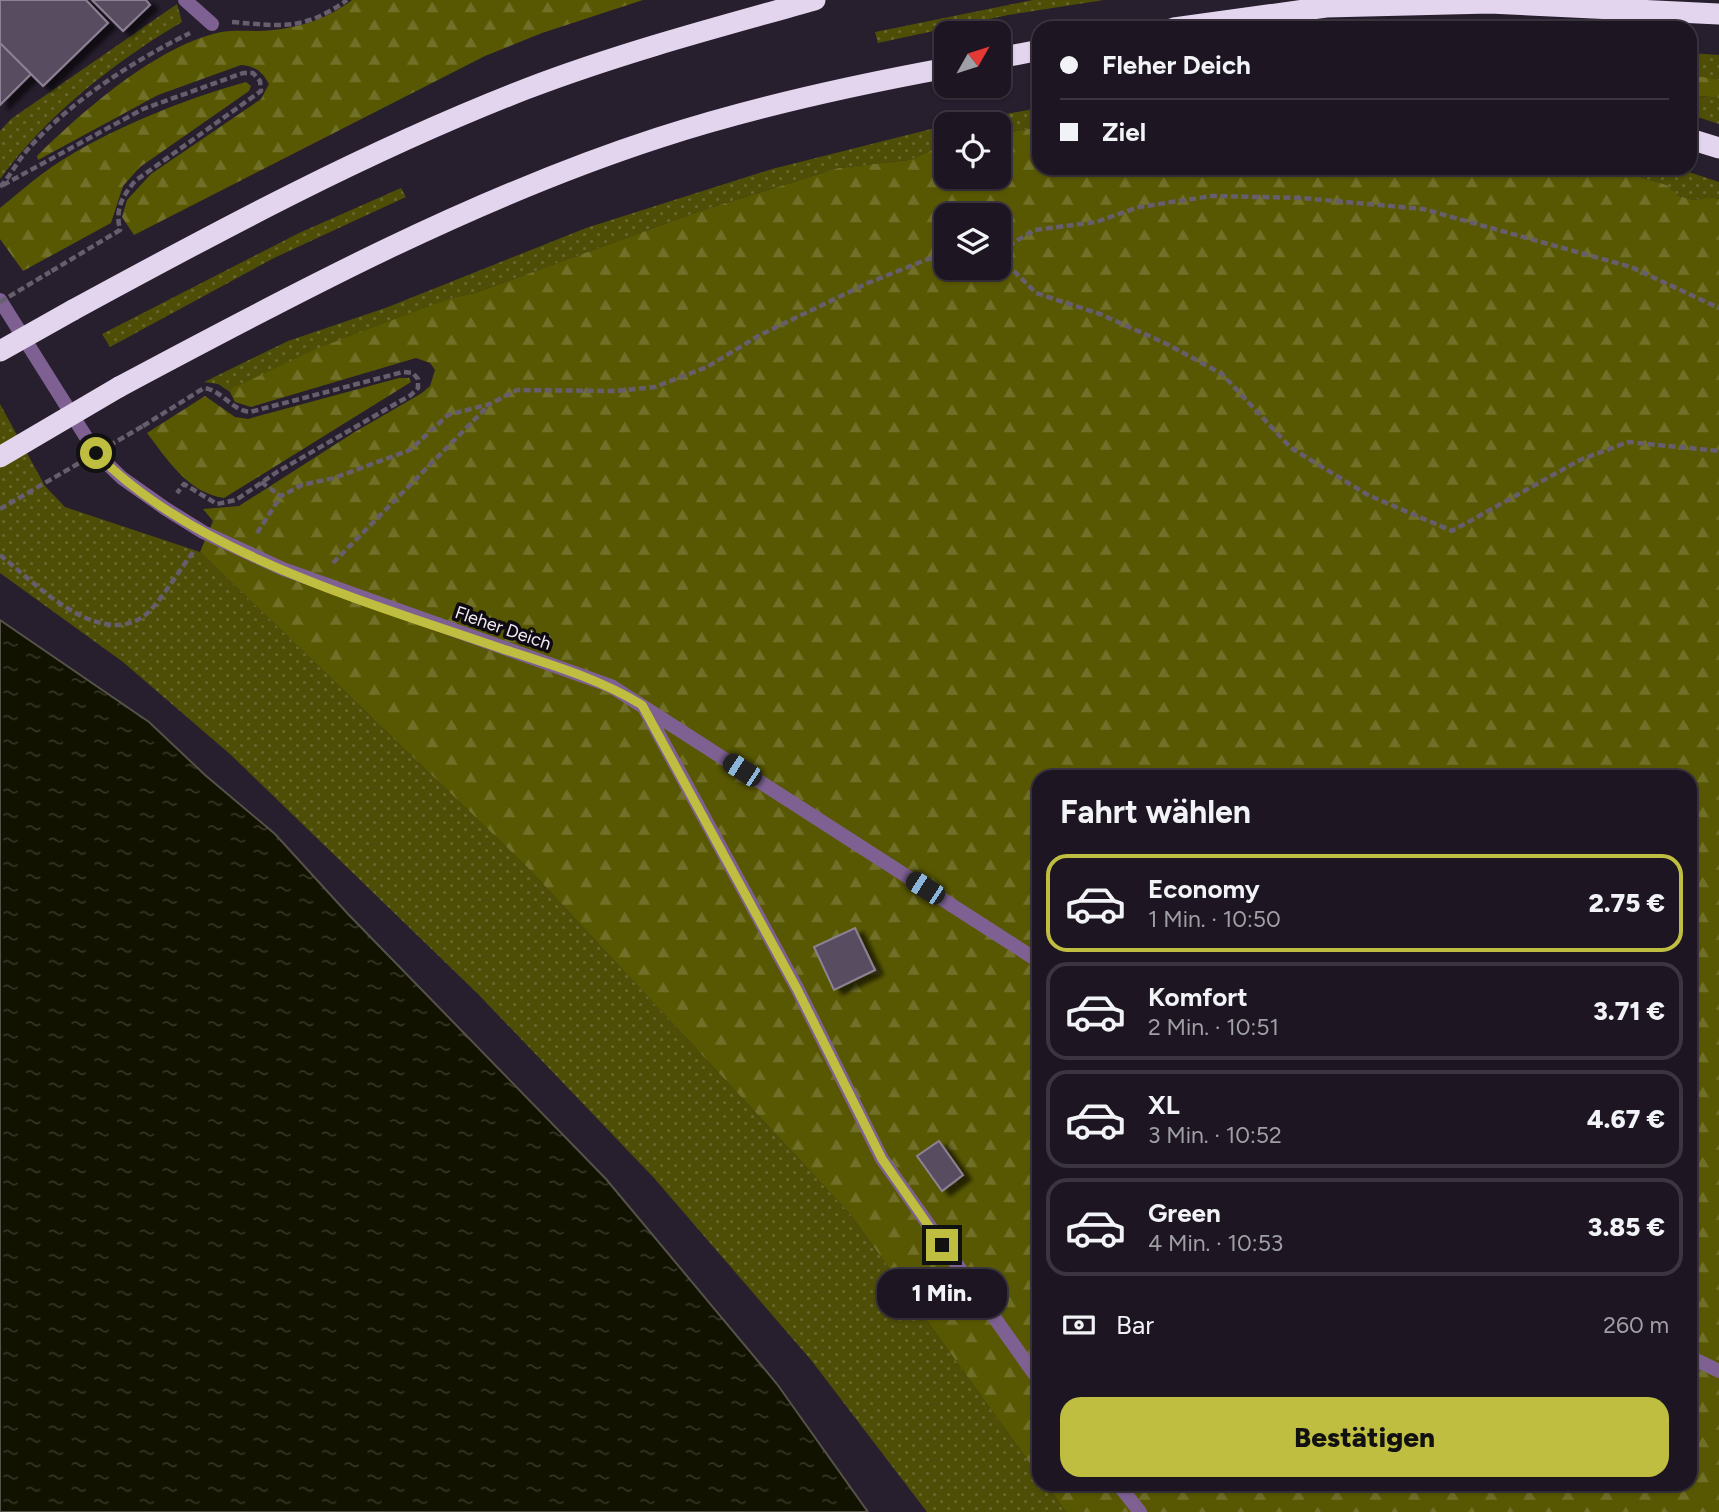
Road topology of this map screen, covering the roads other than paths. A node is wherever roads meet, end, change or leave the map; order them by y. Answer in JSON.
{"nodes":[{"id":1,"x":185,"y":0,"type":"edge"},
{"id":2,"x":815,"y":0,"type":"edge"},
{"id":3,"x":1719,"y":14,"type":"edge"},
{"id":4,"x":1230,"y":21,"type":"edge"},
{"id":5,"x":212,"y":24,"type":"road end"},
{"id":6,"x":1032,"y":52,"type":"edge"},
{"id":7,"x":1012,"y":55,"type":"edge"},
{"id":8,"x":934,"y":71,"type":"edge"},
{"id":9,"x":1697,"y":141,"type":"edge"},
{"id":10,"x":1719,"y":148,"type":"edge"},
{"id":11,"x":0,"y":301,"type":"edge"},
{"id":12,"x":0,"y":351,"type":"edge"},
{"id":13,"x":0,"y":457,"type":"edge"},
{"id":14,"x":642,"y":705,"type":"junction"},
{"id":15,"x":1032,"y":957,"type":"edge"},
{"id":16,"x":1697,"y":1360,"type":"edge"},
{"id":17,"x":1032,"y":1371,"type":"edge"},
{"id":18,"x":1719,"y":1371,"type":"edge"},
{"id":19,"x":1124,"y":1491,"type":"edge"},
{"id":20,"x":1140,"y":1512,"type":"edge"}],
"edges":[{"from":1,"to":5,"type":"street"},
{"from":2,"to":12,"type":"highway","bridge":true},
{"from":3,"to":4,"type":"highway"},
{"from":6,"to":7,"type":"highway"},
{"from":8,"to":13,"type":"highway","bridge":true},
{"from":9,"to":10,"type":"highway"},
{"from":11,"to":14,"type":"street","name":"Fleher Deich"},
{"from":14,"to":15,"type":"street","name":"Fleher Deich"},
{"from":14,"to":17,"type":"street"},
{"from":16,"to":18,"type":"street"},
{"from":19,"to":20,"type":"street"}]}
